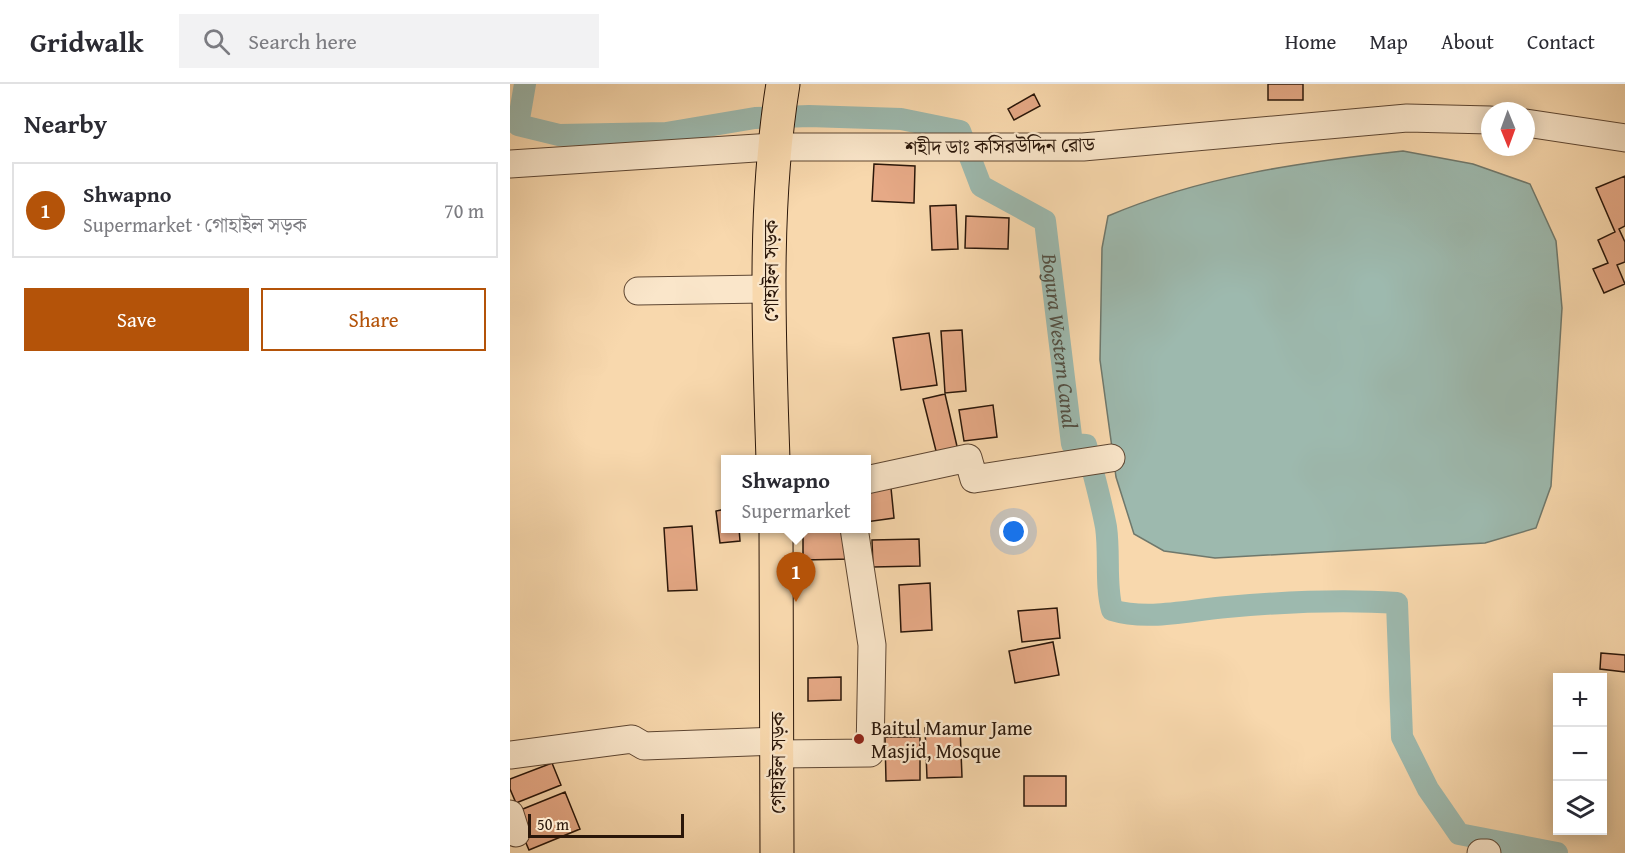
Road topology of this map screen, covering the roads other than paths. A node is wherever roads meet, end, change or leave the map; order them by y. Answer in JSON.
{"nodes":[{"id":1,"x":777,"y":117,"type":"edge"},
{"id":2,"x":1481,"y":120,"type":"edge"},
{"id":3,"x":1535,"y":124,"type":"edge"},
{"id":4,"x":1625,"y":138,"type":"edge"},
{"id":5,"x":510,"y":164,"type":"edge"},
{"id":6,"x":770,"y":289,"type":"junction"},
{"id":7,"x":638,"y":291,"type":"dead end"},
{"id":8,"x":773,"y":455,"type":"edge"},
{"id":9,"x":1098,"y":460,"type":"dead end"},
{"id":10,"x":871,"y":479,"type":"edge"},
{"id":11,"x":776,"y":533,"type":"edge"},
{"id":12,"x":855,"y":533,"type":"edge"},
{"id":13,"x":778,"y":747,"type":"junction"},
{"id":14,"x":510,"y":755,"type":"edge"},
{"id":15,"x":777,"y":853,"type":"edge"},
{"id":16,"x":1481,"y":853,"type":"edge"},
{"id":17,"x":1487,"y":853,"type":"edge"}],
"edges":[{"from":1,"to":2,"type":"street","name":"শহীদ ডাঃ কসিরউদ্দিন রোড"},
{"from":1,"to":5,"type":"street","name":"শহীদ ডাঃ কসিরউদ্দিন রোড"},
{"from":1,"to":6,"type":"main road","name":"গোহাইল সড়ক"},
{"from":3,"to":4,"type":"street"},
{"from":6,"to":7,"type":"street"},
{"from":6,"to":8,"type":"main road","name":"গোহাইল সড়ক"},
{"from":9,"to":10,"type":"street"},
{"from":11,"to":13,"type":"main road","name":"গোহাইল সড়ক"},
{"from":12,"to":13,"type":"street"},
{"from":13,"to":14,"type":"street"},
{"from":13,"to":15,"type":"main road","name":"গোহাইল সড়ক"},
{"from":16,"to":17,"type":"street"}]}
